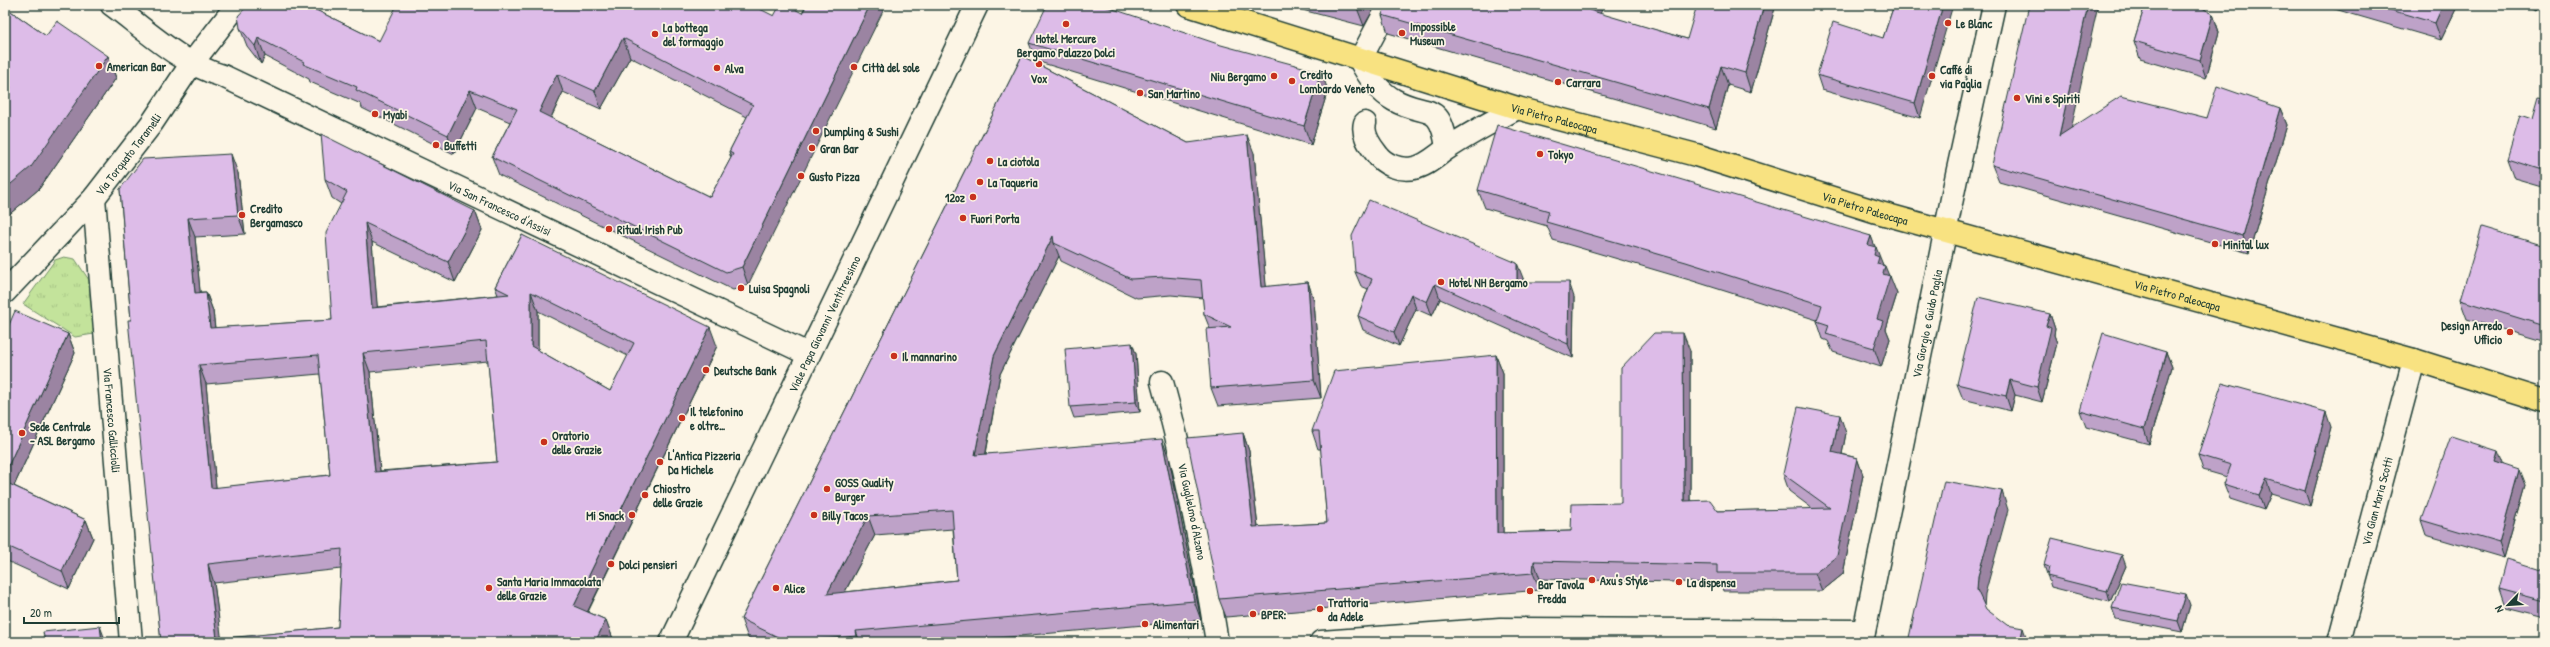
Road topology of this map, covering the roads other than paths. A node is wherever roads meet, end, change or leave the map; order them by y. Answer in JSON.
{"nodes":[{"id":1,"x":112,"y":5,"type":"edge"},
{"id":2,"x":237,"y":5,"type":"edge"},
{"id":3,"x":977,"y":5,"type":"edge"},
{"id":4,"x":1188,"y":5,"type":"edge"},
{"id":5,"x":1389,"y":5,"type":"edge"},
{"id":6,"x":1994,"y":5,"type":"edge"},
{"id":7,"x":1360,"y":60,"type":"junction"},
{"id":8,"x":192,"y":63,"type":"junction"},
{"id":9,"x":1517,"y":108,"type":"junction"},
{"id":10,"x":1365,"y":123,"type":"dead end"},
{"id":11,"x":1447,"y":148,"type":"junction"},
{"id":12,"x":94,"y":198,"type":"junction"},
{"id":13,"x":1945,"y":231,"type":"junction"},
{"id":14,"x":5,"y":292,"type":"edge"},
{"id":15,"x":808,"y":354,"type":"junction"},
{"id":16,"x":2414,"y":360,"type":"junction"},
{"id":17,"x":1162,"y":382,"type":"dead end"},
{"id":18,"x":2545,"y":401,"type":"edge"},
{"id":19,"x":1498,"y":635,"type":"edge"},
{"id":20,"x":1863,"y":636,"type":"edge"},
{"id":21,"x":131,"y":642,"type":"edge"},
{"id":22,"x":671,"y":642,"type":"edge"},
{"id":23,"x":1217,"y":642,"type":"edge"},
{"id":24,"x":1321,"y":642,"type":"edge"},
{"id":25,"x":2339,"y":642,"type":"edge"}],
"edges":[{"from":1,"to":8,"type":"street","name":"Via San Francesco d'Assisi"},
{"from":2,"to":8,"type":"street","name":"Via Torquato Taramelli"},
{"from":3,"to":15,"type":"street","name":"Viale Papa Giovanni Ventitreesimo"},
{"from":4,"to":7,"type":"main road","name":"Via Pietro Paleocapa"},
{"from":5,"to":7,"type":"street"},
{"from":6,"to":13,"type":"street","name":"Via Giorgio e Guido Paglia"},
{"from":7,"to":9,"type":"main road","name":"Via Pietro Paleocapa"},
{"from":7,"to":11,"type":"street"},
{"from":8,"to":12,"type":"street","name":"Via Torquato Taramelli"},
{"from":8,"to":15,"type":"street","name":"Via San Francesco d'Assisi"},
{"from":9,"to":11,"type":"street"},
{"from":9,"to":13,"type":"main road","name":"Via Pietro Paleocapa"},
{"from":10,"to":11,"type":"street"},
{"from":12,"to":14,"type":"street","name":"Via Torquato Taramelli"},
{"from":12,"to":21,"type":"street","name":"Via Francesco Gallicciolli"},
{"from":13,"to":16,"type":"main road","name":"Via Pietro Paleocapa"},
{"from":13,"to":20,"type":"street","name":"Via Giorgio e Guido Paglia"},
{"from":15,"to":22,"type":"street","name":"Viale Papa Giovanni Ventitreesimo"},
{"from":16,"to":18,"type":"main road","name":"Via Pietro Paleocapa"},
{"from":16,"to":25,"type":"street","name":"Via Gian Maria Scotti"},
{"from":17,"to":23,"type":"street","name":"Via Guglielmo d'Alzano"},
{"from":19,"to":20,"type":"street"},
{"from":19,"to":24,"type":"street"}]}
